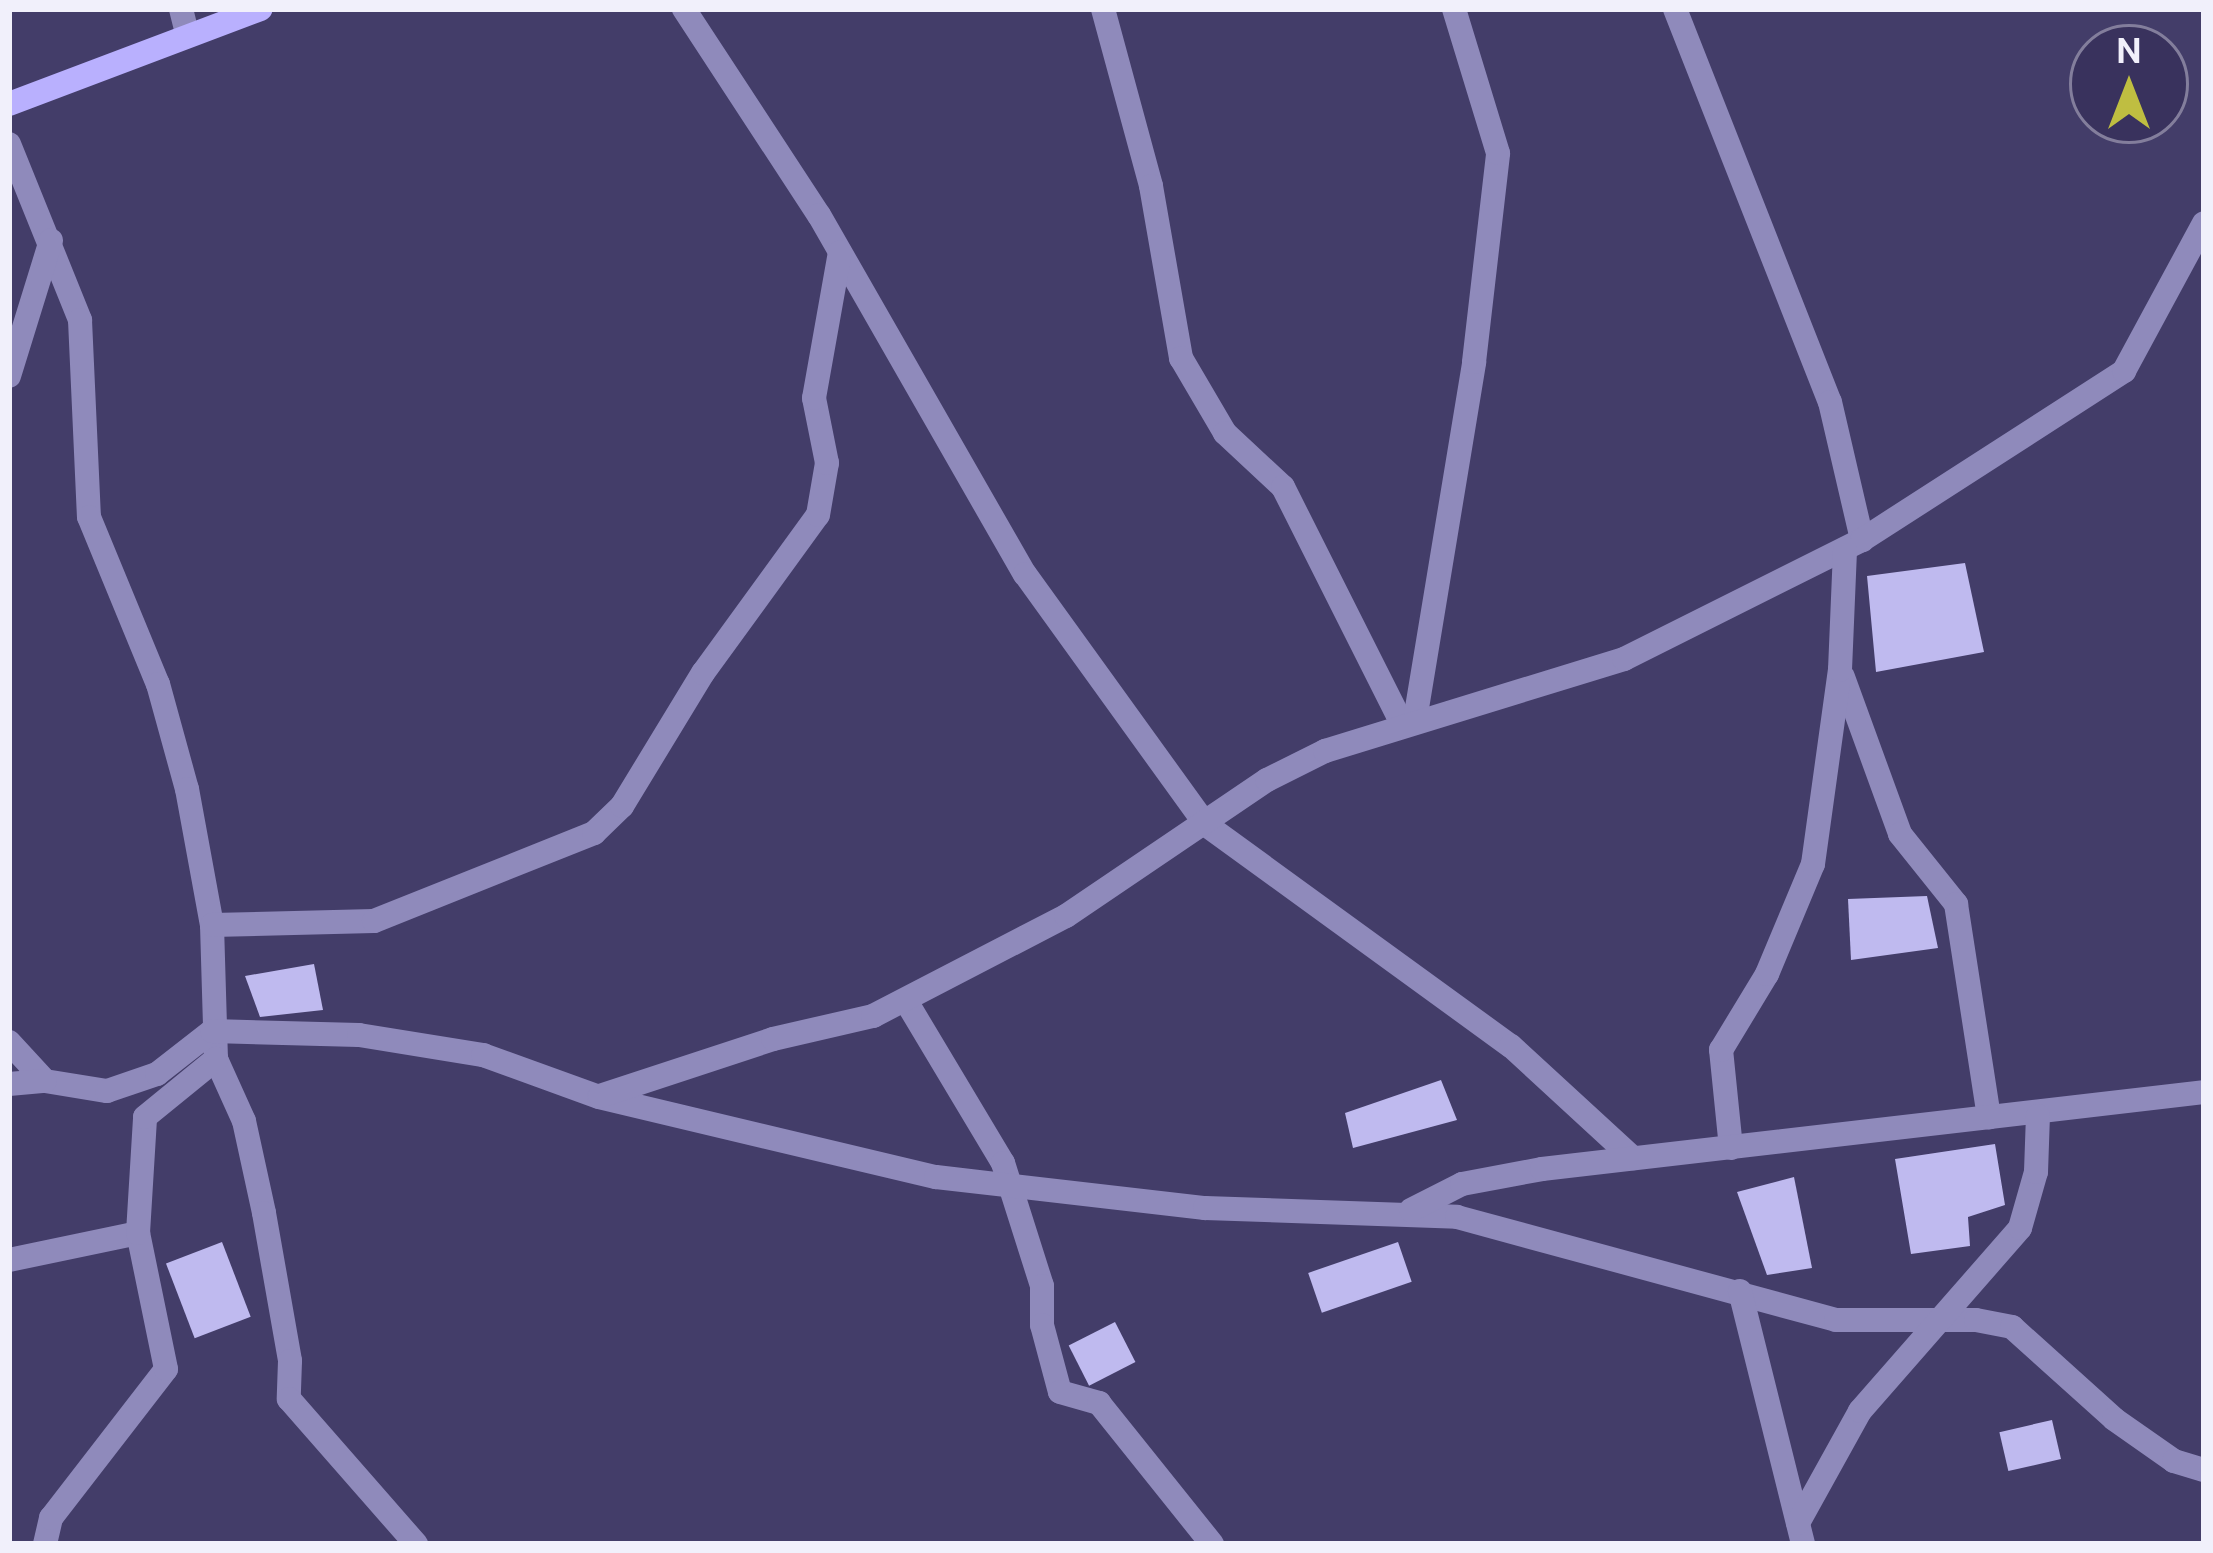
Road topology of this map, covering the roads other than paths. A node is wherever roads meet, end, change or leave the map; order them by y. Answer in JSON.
{"nodes":[{"id":1,"x":262,"y":9,"type":"edge"},
{"id":2,"x":684,"y":9,"type":"edge"},
{"id":3,"x":1103,"y":9,"type":"edge"},
{"id":4,"x":1454,"y":9,"type":"edge"},
{"id":5,"x":1675,"y":9,"type":"edge"},
{"id":6,"x":184,"y":21,"type":"edge"},
{"id":7,"x":9,"y":104,"type":"edge"},
{"id":8,"x":9,"y":144,"type":"edge"},
{"id":9,"x":2204,"y":223,"type":"edge"},
{"id":10,"x":51,"y":240,"type":"junction"},
{"id":11,"x":840,"y":252,"type":"junction"},
{"id":12,"x":9,"y":376,"type":"edge"},
{"id":13,"x":1854,"y":545,"type":"junction"},
{"id":14,"x":1840,"y":670,"type":"junction"},
{"id":15,"x":1408,"y":722,"type":"junction"},
{"id":16,"x":1205,"y":824,"type":"junction"},
{"id":17,"x":212,"y":926,"type":"junction"},
{"id":18,"x":906,"y":1000,"type":"junction"},
{"id":19,"x":212,"y":1031,"type":"junction"},
{"id":20,"x":9,"y":1042,"type":"edge"},
{"id":21,"x":216,"y":1059,"type":"junction"},
{"id":22,"x":44,"y":1081,"type":"junction"},
{"id":23,"x":9,"y":1084,"type":"edge"},
{"id":24,"x":2204,"y":1092,"type":"edge"},
{"id":25,"x":599,"y":1096,"type":"junction"},
{"id":26,"x":2038,"y":1115,"type":"junction"},
{"id":27,"x":1990,"y":1117,"type":"junction"},
{"id":28,"x":1731,"y":1148,"type":"junction"},
{"id":29,"x":1633,"y":1158,"type":"junction"},
{"id":30,"x":1011,"y":1188,"type":"junction"},
{"id":31,"x":1411,"y":1210,"type":"junction"},
{"id":32,"x":138,"y":1233,"type":"junction"},
{"id":33,"x":9,"y":1260,"type":"edge"},
{"id":34,"x":1740,"y":1291,"type":"junction"},
{"id":35,"x":1945,"y":1320,"type":"junction"},
{"id":36,"x":2204,"y":1470,"type":"edge"},
{"id":37,"x":1800,"y":1534,"type":"edge"},
{"id":38,"x":45,"y":1544,"type":"edge"},
{"id":39,"x":416,"y":1544,"type":"edge"},
{"id":40,"x":1212,"y":1544,"type":"edge"}],
"edges":[{"from":1,"to":6,"type":"street"},
{"from":2,"to":11,"type":"street"},
{"from":3,"to":15,"type":"street"},
{"from":4,"to":15,"type":"street"},
{"from":5,"to":13,"type":"street"},
{"from":6,"to":7,"type":"street"},
{"from":8,"to":10,"type":"street"},
{"from":9,"to":13,"type":"street"},
{"from":10,"to":12,"type":"street"},
{"from":10,"to":17,"type":"street"},
{"from":11,"to":16,"type":"street"},
{"from":11,"to":17,"type":"street"},
{"from":13,"to":14,"type":"street"},
{"from":13,"to":15,"type":"street"},
{"from":14,"to":27,"type":"street"},
{"from":14,"to":28,"type":"street"},
{"from":15,"to":16,"type":"street"},
{"from":16,"to":18,"type":"street"},
{"from":16,"to":29,"type":"street"},
{"from":17,"to":19,"type":"street"},
{"from":18,"to":25,"type":"street"},
{"from":18,"to":30,"type":"street"},
{"from":19,"to":21,"type":"street"},
{"from":19,"to":22,"type":"street"},
{"from":19,"to":25,"type":"street"},
{"from":20,"to":22,"type":"street"},
{"from":21,"to":32,"type":"street"},
{"from":21,"to":39,"type":"street"},
{"from":22,"to":23,"type":"street"},
{"from":24,"to":26,"type":"street"},
{"from":25,"to":30,"type":"street"},
{"from":26,"to":27,"type":"street"},
{"from":26,"to":35,"type":"street"},
{"from":27,"to":28,"type":"street"},
{"from":28,"to":29,"type":"street"},
{"from":29,"to":31,"type":"street"},
{"from":30,"to":31,"type":"street"},
{"from":30,"to":40,"type":"street"},
{"from":31,"to":34,"type":"street"},
{"from":32,"to":33,"type":"street"},
{"from":32,"to":38,"type":"street"},
{"from":34,"to":35,"type":"street"},
{"from":34,"to":37,"type":"street"},
{"from":35,"to":36,"type":"street"},
{"from":35,"to":37,"type":"street"}]}
